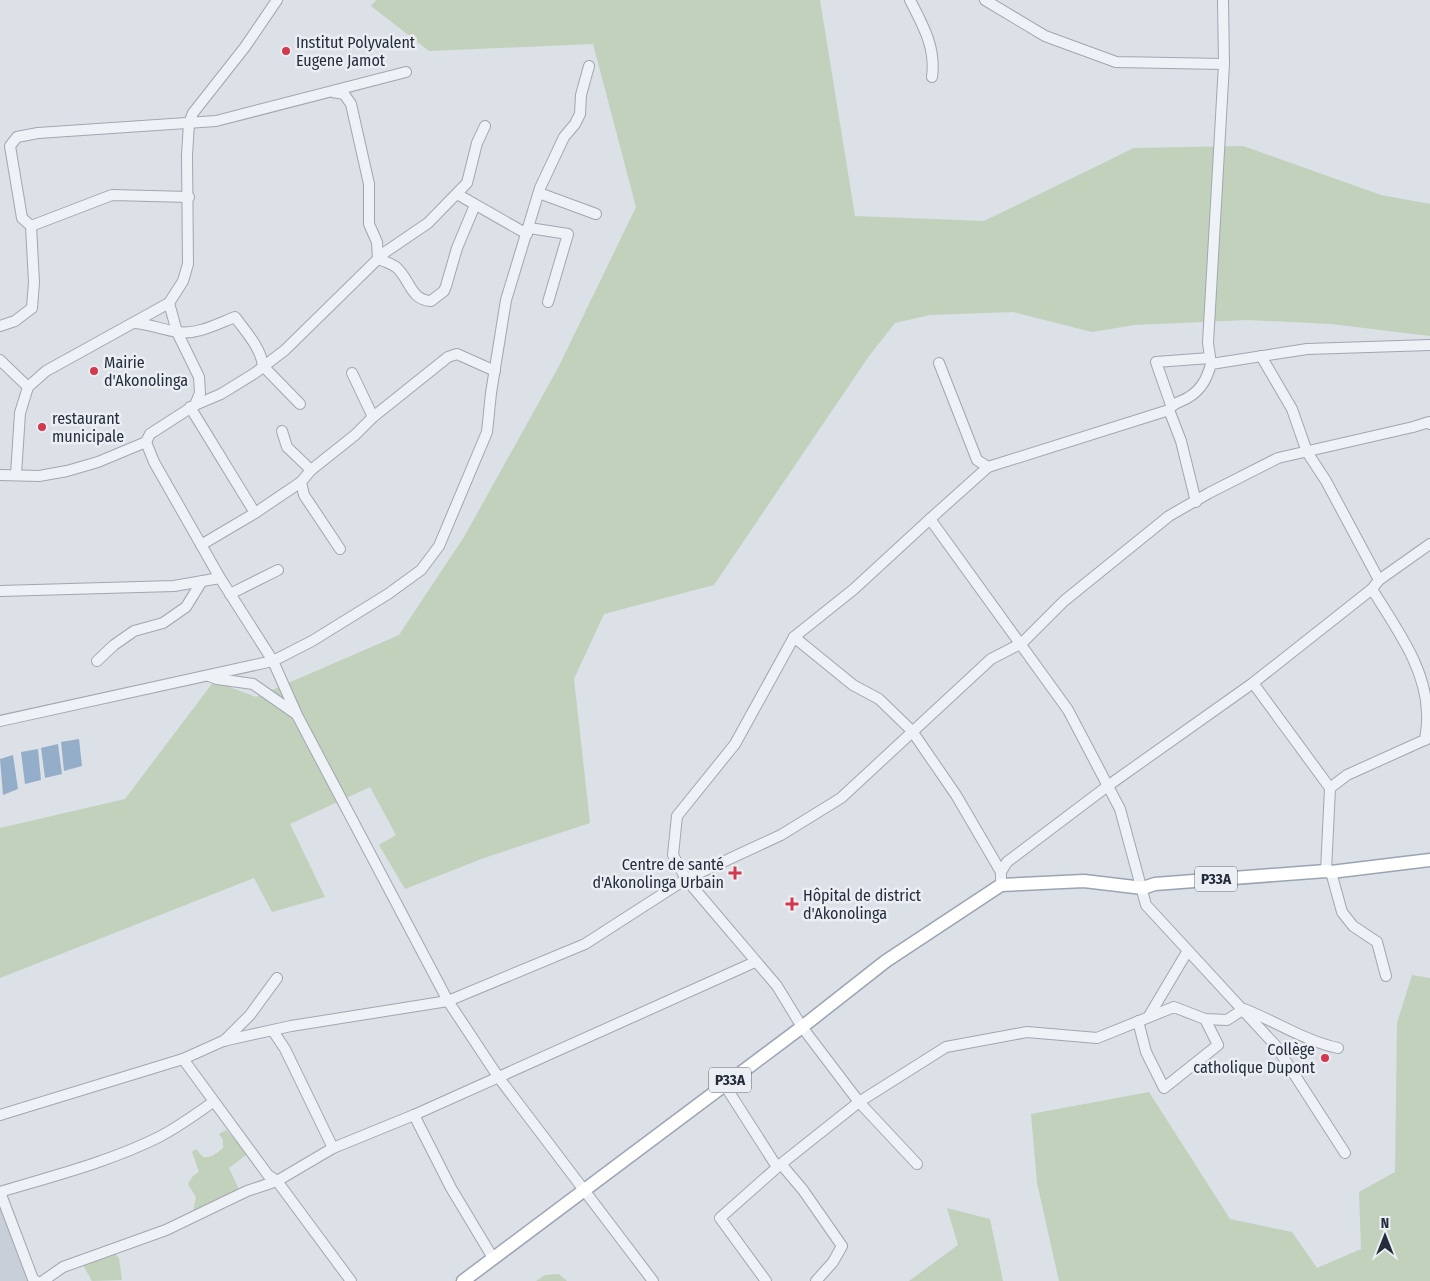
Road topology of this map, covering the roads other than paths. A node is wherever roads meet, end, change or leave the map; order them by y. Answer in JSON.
{"nodes":[{"id":1,"x":277,"y":0,"type":"edge"},
{"id":2,"x":910,"y":0,"type":"edge"},
{"id":3,"x":985,"y":0,"type":"edge"},
{"id":4,"x":1223,"y":0,"type":"edge"},
{"id":5,"x":1224,"y":64,"type":"junction"},
{"id":6,"x":589,"y":66,"type":"dead end"},
{"id":7,"x":406,"y":72,"type":"dead end"},
{"id":8,"x":932,"y":77,"type":"dead end"},
{"id":9,"x":330,"y":92,"type":"junction"},
{"id":10,"x":189,"y":123,"type":"junction"},
{"id":11,"x":485,"y":126,"type":"dead end"},
{"id":12,"x":0,"y":140,"type":"edge"},
{"id":13,"x":10,"y":146,"type":"junction"},
{"id":14,"x":539,"y":193,"type":"junction"},
{"id":15,"x":457,"y":194,"type":"junction"},
{"id":16,"x":189,"y":196,"type":"junction"},
{"id":17,"x":475,"y":206,"type":"junction"},
{"id":18,"x":596,"y":214,"type":"dead end"},
{"id":19,"x":31,"y":226,"type":"junction"},
{"id":20,"x":528,"y":231,"type":"junction"},
{"id":21,"x":378,"y":259,"type":"junction"},
{"id":22,"x":548,"y":302,"type":"dead end"},
{"id":23,"x":169,"y":303,"type":"junction"},
{"id":24,"x":134,"y":323,"type":"junction"},
{"id":25,"x":0,"y":326,"type":"edge"},
{"id":26,"x":177,"y":332,"type":"junction"},
{"id":27,"x":1430,"y":346,"type":"edge"},
{"id":28,"x":1261,"y":356,"type":"junction"},
{"id":29,"x":0,"y":360,"type":"edge"},
{"id":30,"x":1211,"y":361,"type":"junction"},
{"id":31,"x":939,"y":363,"type":"dead end"},
{"id":32,"x":264,"y":366,"type":"junction"},
{"id":33,"x":495,"y":370,"type":"junction"},
{"id":34,"x":352,"y":373,"type":"dead end"},
{"id":35,"x":28,"y":387,"type":"junction"},
{"id":36,"x":300,"y":404,"type":"dead end"},
{"id":37,"x":192,"y":406,"type":"junction"},
{"id":38,"x":1170,"y":407,"type":"junction"},
{"id":39,"x":373,"y":417,"type":"junction"},
{"id":40,"x":1430,"y":424,"type":"edge"},
{"id":41,"x":282,"y":431,"type":"dead end"},
{"id":42,"x":146,"y":442,"type":"junction"},
{"id":43,"x":1307,"y":452,"type":"junction"},
{"id":44,"x":988,"y":467,"type":"junction"},
{"id":45,"x":311,"y":470,"type":"junction"},
{"id":46,"x":16,"y":474,"type":"junction"},
{"id":47,"x":0,"y":475,"type":"edge"},
{"id":48,"x":301,"y":482,"type":"junction"},
{"id":49,"x":1196,"y":502,"type":"junction"},
{"id":50,"x":255,"y":513,"type":"junction"},
{"id":51,"x":930,"y":519,"type":"junction"},
{"id":52,"x":1430,"y":544,"type":"edge"},
{"id":53,"x":201,"y":545,"type":"junction"},
{"id":54,"x":340,"y":549,"type":"dead end"},
{"id":55,"x":278,"y":570,"type":"dead end"},
{"id":56,"x":220,"y":578,"type":"junction"},
{"id":57,"x":1379,"y":580,"type":"junction"},
{"id":58,"x":202,"y":581,"type":"junction"},
{"id":59,"x":1372,"y":589,"type":"junction"},
{"id":60,"x":0,"y":591,"type":"edge"},
{"id":61,"x":230,"y":594,"type":"junction"},
{"id":62,"x":794,"y":637,"type":"junction"},
{"id":63,"x":1022,"y":643,"type":"junction"},
{"id":64,"x":97,"y":661,"type":"dead end"},
{"id":65,"x":273,"y":661,"type":"junction"},
{"id":66,"x":208,"y":675,"type":"junction"},
{"id":67,"x":1253,"y":683,"type":"junction"},
{"id":68,"x":1429,"y":714,"type":"edge"},
{"id":69,"x":297,"y":715,"type":"junction"},
{"id":70,"x":0,"y":722,"type":"edge"},
{"id":71,"x":912,"y":731,"type":"junction"},
{"id":72,"x":1427,"y":739,"type":"edge"},
{"id":73,"x":1109,"y":785,"type":"junction"},
{"id":74,"x":1330,"y":788,"type":"junction"},
{"id":75,"x":1430,"y":860,"type":"edge"},
{"id":76,"x":1328,"y":871,"type":"junction"},
{"id":77,"x":1001,"y":872,"type":"junction"},
{"id":78,"x":686,"y":879,"type":"junction"},
{"id":79,"x":1001,"y":886,"type":"junction"},
{"id":80,"x":1143,"y":888,"type":"junction"},
{"id":81,"x":1187,"y":952,"type":"junction"},
{"id":82,"x":755,"y":962,"type":"junction"},
{"id":83,"x":1386,"y":976,"type":"dead end"},
{"id":84,"x":277,"y":978,"type":"dead end"},
{"id":85,"x":448,"y":1001,"type":"junction"},
{"id":86,"x":1244,"y":1009,"type":"junction"},
{"id":87,"x":1149,"y":1016,"type":"junction"},
{"id":88,"x":1205,"y":1018,"type":"junction"},
{"id":89,"x":1138,"y":1021,"type":"junction"},
{"id":90,"x":802,"y":1028,"type":"junction"},
{"id":91,"x":273,"y":1031,"type":"junction"},
{"id":92,"x":223,"y":1041,"type":"junction"},
{"id":93,"x":1338,"y":1048,"type":"dead end"},
{"id":94,"x":184,"y":1059,"type":"junction"},
{"id":95,"x":499,"y":1078,"type":"junction"},
{"id":96,"x":724,"y":1084,"type":"junction"},
{"id":97,"x":213,"y":1102,"type":"junction"},
{"id":98,"x":859,"y":1102,"type":"junction"},
{"id":99,"x":0,"y":1115,"type":"edge"},
{"id":100,"x":414,"y":1115,"type":"junction"},
{"id":101,"x":333,"y":1148,"type":"junction"},
{"id":102,"x":1345,"y":1153,"type":"dead end"},
{"id":103,"x":917,"y":1164,"type":"dead end"},
{"id":104,"x":779,"y":1165,"type":"junction"},
{"id":105,"x":277,"y":1181,"type":"junction"},
{"id":106,"x":0,"y":1192,"type":"edge"},
{"id":107,"x":584,"y":1192,"type":"junction"},
{"id":108,"x":493,"y":1258,"type":"junction"},
{"id":109,"x":36,"y":1281,"type":"edge"},
{"id":110,"x":43,"y":1281,"type":"edge"},
{"id":111,"x":351,"y":1281,"type":"edge"},
{"id":112,"x":463,"y":1281,"type":"edge"},
{"id":113,"x":653,"y":1281,"type":"edge"},
{"id":114,"x":766,"y":1281,"type":"edge"},
{"id":115,"x":816,"y":1281,"type":"edge"}],
"edges":[{"from":1,"to":10,"type":"street"},
{"from":2,"to":8,"type":"street"},
{"from":3,"to":5,"type":"street"},
{"from":4,"to":5,"type":"street"},
{"from":5,"to":30,"type":"street"},
{"from":6,"to":14,"type":"street"},
{"from":7,"to":9,"type":"street"},
{"from":9,"to":10,"type":"street"},
{"from":9,"to":21,"type":"street"},
{"from":10,"to":13,"type":"street"},
{"from":10,"to":16,"type":"street"},
{"from":11,"to":15,"type":"street"},
{"from":12,"to":13,"type":"street"},
{"from":13,"to":19,"type":"street"},
{"from":14,"to":18,"type":"street"},
{"from":14,"to":20,"type":"street"},
{"from":15,"to":17,"type":"street"},
{"from":15,"to":21,"type":"street"},
{"from":16,"to":19,"type":"street"},
{"from":16,"to":23,"type":"street"},
{"from":17,"to":20,"type":"street"},
{"from":17,"to":21,"type":"street"},
{"from":19,"to":25,"type":"street"},
{"from":20,"to":22,"type":"street"},
{"from":20,"to":33,"type":"street"},
{"from":21,"to":32,"type":"street"},
{"from":23,"to":24,"type":"street"},
{"from":23,"to":26,"type":"street"},
{"from":24,"to":26,"type":"street"},
{"from":24,"to":35,"type":"street"},
{"from":26,"to":32,"type":"street"},
{"from":26,"to":37,"type":"street"},
{"from":27,"to":28,"type":"street"},
{"from":28,"to":30,"type":"street"},
{"from":28,"to":43,"type":"street"},
{"from":29,"to":35,"type":"street"},
{"from":30,"to":38,"type":"street"},
{"from":30,"to":38,"type":"street"},
{"from":31,"to":44,"type":"street"},
{"from":32,"to":36,"type":"street"},
{"from":32,"to":37,"type":"street"},
{"from":33,"to":39,"type":"street"},
{"from":33,"to":65,"type":"street"},
{"from":34,"to":39,"type":"street"},
{"from":35,"to":46,"type":"street"},
{"from":37,"to":42,"type":"street"},
{"from":37,"to":50,"type":"street"},
{"from":38,"to":44,"type":"street"},
{"from":38,"to":49,"type":"street"},
{"from":39,"to":45,"type":"street"},
{"from":40,"to":43,"type":"street"},
{"from":41,"to":45,"type":"street"},
{"from":42,"to":46,"type":"street"},
{"from":42,"to":53,"type":"street"},
{"from":43,"to":49,"type":"street"},
{"from":43,"to":57,"type":"street"},
{"from":44,"to":51,"type":"street"},
{"from":45,"to":48,"type":"street"},
{"from":46,"to":47,"type":"street"},
{"from":48,"to":50,"type":"street"},
{"from":48,"to":54,"type":"street"},
{"from":49,"to":63,"type":"street"},
{"from":50,"to":53,"type":"street"},
{"from":51,"to":62,"type":"street"},
{"from":51,"to":63,"type":"street"},
{"from":52,"to":57,"type":"street"},
{"from":53,"to":56,"type":"street"},
{"from":55,"to":61,"type":"street"},
{"from":56,"to":58,"type":"street"},
{"from":56,"to":61,"type":"street"},
{"from":57,"to":59,"type":"street"},
{"from":58,"to":60,"type":"street"},
{"from":58,"to":64,"type":"street"},
{"from":59,"to":67,"type":"street"},
{"from":59,"to":68,"type":"street"},
{"from":61,"to":65,"type":"street"},
{"from":62,"to":71,"type":"street"},
{"from":62,"to":78,"type":"street"},
{"from":63,"to":71,"type":"street"},
{"from":63,"to":73,"type":"street"},
{"from":65,"to":66,"type":"street"},
{"from":65,"to":69,"type":"street"},
{"from":66,"to":69,"type":"street"},
{"from":66,"to":70,"type":"street"},
{"from":67,"to":73,"type":"street"},
{"from":67,"to":74,"type":"street"},
{"from":68,"to":72,"type":"street"},
{"from":69,"to":85,"type":"street"},
{"from":71,"to":77,"type":"street"},
{"from":71,"to":78,"type":"street"},
{"from":72,"to":74,"type":"street"},
{"from":73,"to":77,"type":"street"},
{"from":73,"to":80,"type":"street"},
{"from":74,"to":76,"type":"street"},
{"from":75,"to":76,"type":"main road","number":"P33A"},
{"from":76,"to":80,"type":"main road","number":"P33A"},
{"from":76,"to":83,"type":"street"},
{"from":77,"to":79,"type":"street"},
{"from":78,"to":82,"type":"street"},
{"from":78,"to":85,"type":"street"},
{"from":79,"to":80,"type":"main road","number":"P33A"},
{"from":79,"to":90,"type":"main road","number":"P33A"},
{"from":80,"to":81,"type":"street"},
{"from":81,"to":86,"type":"street"},
{"from":81,"to":87,"type":"street"},
{"from":82,"to":90,"type":"street"},
{"from":82,"to":95,"type":"street"},
{"from":84,"to":92,"type":"street"},
{"from":85,"to":91,"type":"street"},
{"from":85,"to":95,"type":"street"},
{"from":86,"to":88,"type":"street"},
{"from":86,"to":93,"type":"street"},
{"from":86,"to":102,"type":"street"},
{"from":87,"to":88,"type":"street"},
{"from":87,"to":89,"type":"street"},
{"from":88,"to":89,"type":"street"},
{"from":89,"to":98,"type":"street"},
{"from":90,"to":96,"type":"main road","number":"P33A"},
{"from":90,"to":98,"type":"street"},
{"from":91,"to":92,"type":"street"},
{"from":91,"to":101,"type":"street"},
{"from":92,"to":94,"type":"street"},
{"from":94,"to":97,"type":"street"},
{"from":94,"to":99,"type":"street"},
{"from":95,"to":100,"type":"street"},
{"from":95,"to":107,"type":"street"},
{"from":96,"to":104,"type":"street"},
{"from":96,"to":107,"type":"main road","number":"P33A"},
{"from":97,"to":105,"type":"street"},
{"from":97,"to":106,"type":"street"},
{"from":98,"to":103,"type":"street"},
{"from":98,"to":104,"type":"street"},
{"from":100,"to":101,"type":"street"},
{"from":100,"to":108,"type":"street"},
{"from":101,"to":105,"type":"street"},
{"from":104,"to":114,"type":"street"},
{"from":104,"to":115,"type":"street"},
{"from":105,"to":110,"type":"street"},
{"from":105,"to":111,"type":"street"},
{"from":106,"to":109,"type":"street"},
{"from":107,"to":108,"type":"main road","number":"P33A"},
{"from":107,"to":113,"type":"street"},
{"from":108,"to":112,"type":"main road","number":"P33A"}]}
